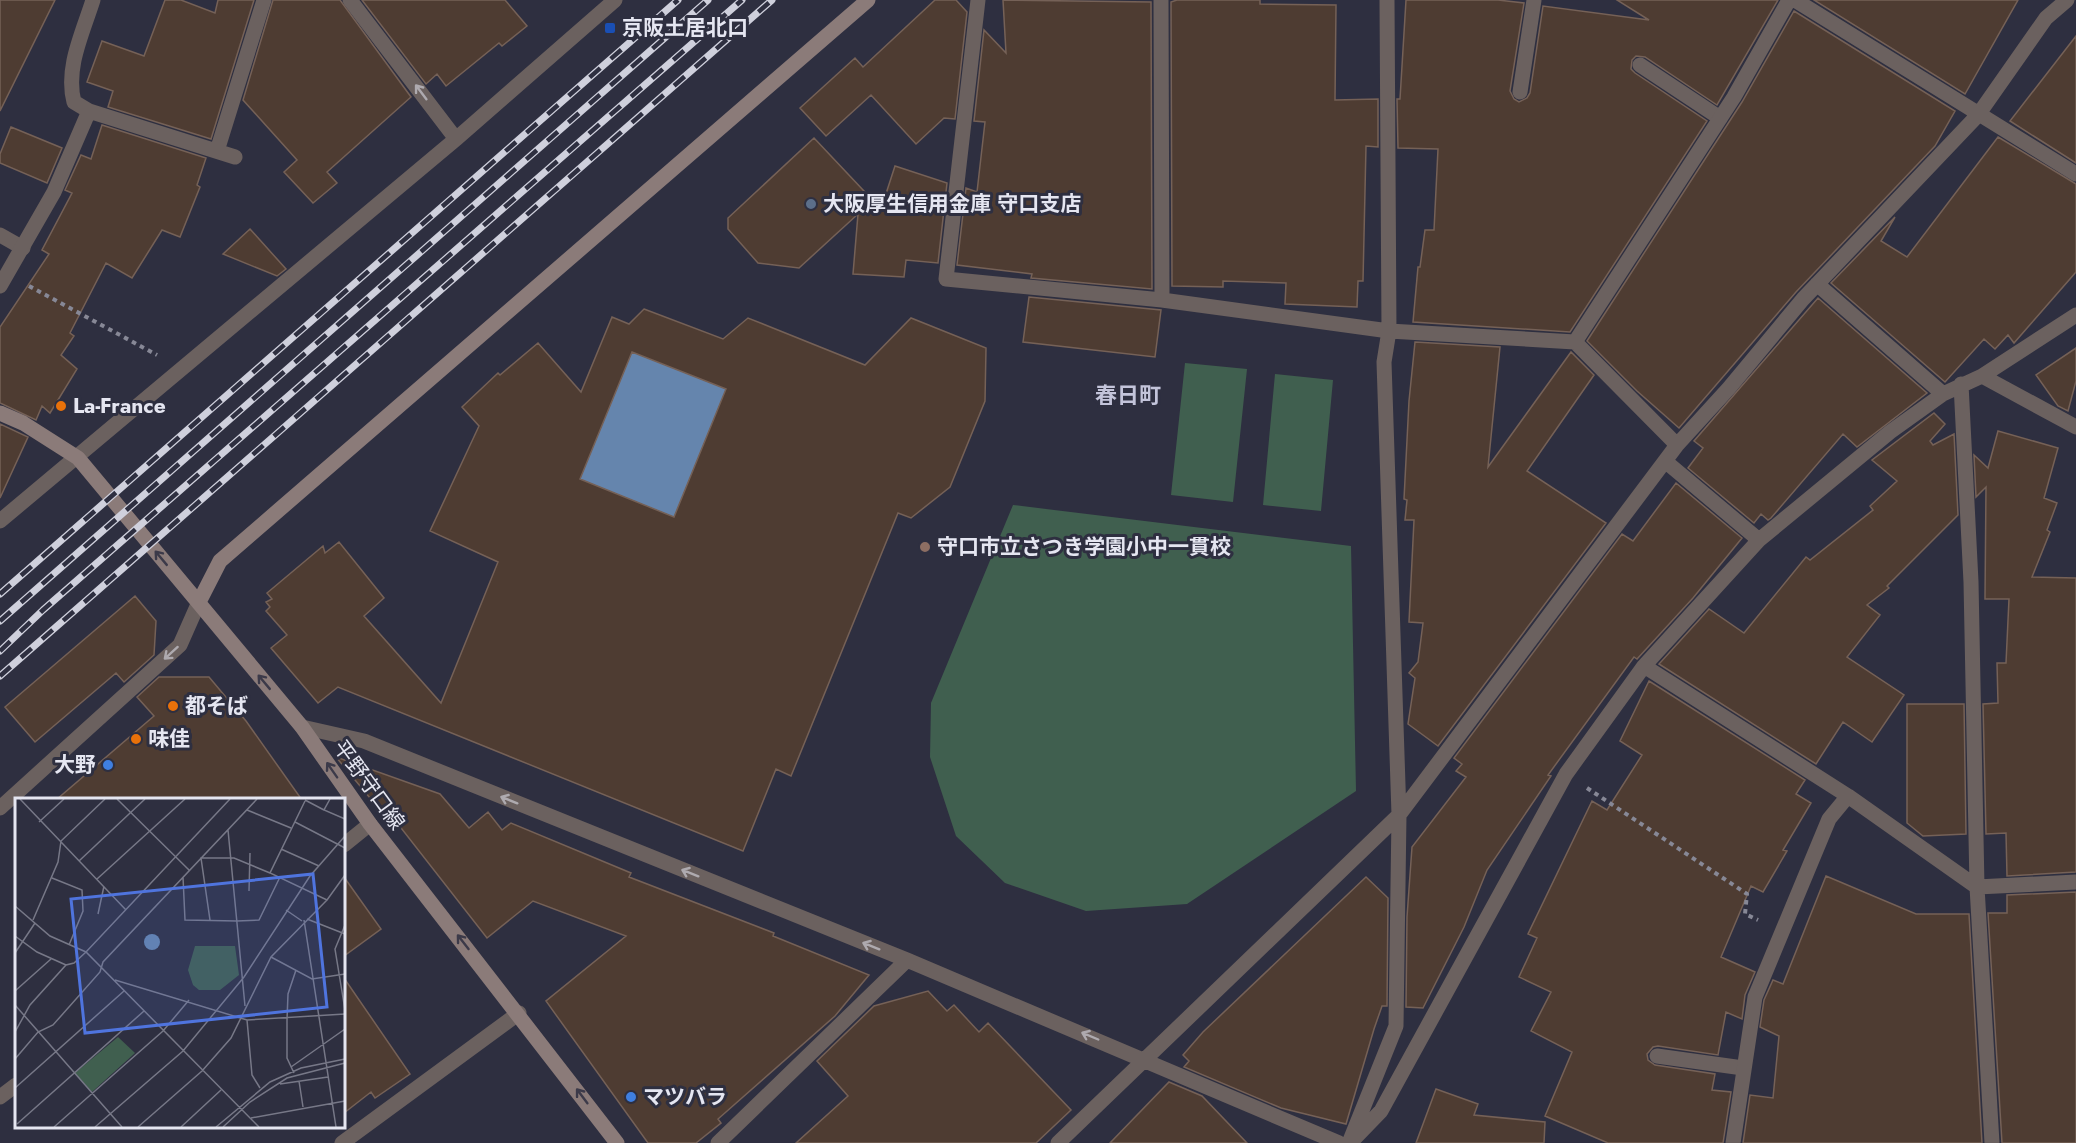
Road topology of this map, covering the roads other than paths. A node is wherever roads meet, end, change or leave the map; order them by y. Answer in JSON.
{"nodes":[{"id":1,"x":93,"y":0,"type":"edge"},
{"id":2,"x":264,"y":0,"type":"edge"},
{"id":3,"x":350,"y":0,"type":"edge"},
{"id":4,"x":615,"y":0,"type":"edge"},
{"id":5,"x":867,"y":0,"type":"edge"},
{"id":6,"x":978,"y":0,"type":"edge"},
{"id":7,"x":1161,"y":0,"type":"edge"},
{"id":8,"x":1387,"y":0,"type":"edge"},
{"id":9,"x":1534,"y":0,"type":"edge"},
{"id":10,"x":1789,"y":0,"type":"edge"},
{"id":11,"x":1795,"y":0,"type":"edge"},
{"id":12,"x":2067,"y":0,"type":"edge"},
{"id":13,"x":1640,"y":65,"type":"dead end"},
{"id":14,"x":1520,"y":92,"type":"dead end"},
{"id":15,"x":89,"y":111,"type":"junction"},
{"id":16,"x":1978,"y":115,"type":"junction"},
{"id":17,"x":1720,"y":118,"type":"junction"},
{"id":18,"x":456,"y":139,"type":"junction"},
{"id":19,"x":217,"y":151,"type":"junction"},
{"id":20,"x":235,"y":157,"type":"dead end"},
{"id":21,"x":2076,"y":174,"type":"edge"},
{"id":22,"x":0,"y":235,"type":"edge"},
{"id":23,"x":23,"y":248,"type":"junction"},
{"id":24,"x":3,"y":280,"type":"edge"},
{"id":25,"x":1817,"y":284,"type":"junction"},
{"id":26,"x":1162,"y":300,"type":"junction"},
{"id":27,"x":2076,"y":315,"type":"edge"},
{"id":28,"x":1389,"y":331,"type":"junction"},
{"id":29,"x":1575,"y":342,"type":"junction"},
{"id":30,"x":1982,"y":376,"type":"junction"},
{"id":31,"x":1961,"y":384,"type":"junction"},
{"id":32,"x":1943,"y":394,"type":"junction"},
{"id":33,"x":0,"y":413,"type":"edge"},
{"id":34,"x":2076,"y":427,"type":"edge"},
{"id":35,"x":1677,"y":445,"type":"junction"},
{"id":36,"x":78,"y":459,"type":"junction"},
{"id":37,"x":1665,"y":461,"type":"junction"},
{"id":38,"x":0,"y":521,"type":"edge"},
{"id":39,"x":1759,"y":540,"type":"junction"},
{"id":40,"x":199,"y":602,"type":"junction"},
{"id":41,"x":1644,"y":666,"type":"junction"},
{"id":42,"x":302,"y":727,"type":"junction"},
{"id":43,"x":1848,"y":796,"type":"junction"},
{"id":44,"x":0,"y":808,"type":"edge"},
{"id":45,"x":1399,"y":815,"type":"junction"},
{"id":46,"x":370,"y":824,"type":"junction"},
{"id":47,"x":345,"y":844,"type":"edge"},
{"id":48,"x":2076,"y":882,"type":"edge"},
{"id":49,"x":1977,"y":886,"type":"junction"},
{"id":50,"x":907,"y":960,"type":"junction"},
{"id":51,"x":519,"y":1013,"type":"junction"},
{"id":52,"x":1657,"y":1056,"type":"dead end"},
{"id":53,"x":1144,"y":1059,"type":"junction"},
{"id":54,"x":1743,"y":1068,"type":"junction"},
{"id":55,"x":15,"y":1086,"type":"edge"},
{"id":56,"x":0,"y":1097,"type":"edge"},
{"id":57,"x":342,"y":1143,"type":"edge"},
{"id":58,"x":617,"y":1143,"type":"edge"},
{"id":59,"x":718,"y":1143,"type":"edge"},
{"id":60,"x":1058,"y":1143,"type":"edge"},
{"id":61,"x":1339,"y":1143,"type":"edge"},
{"id":62,"x":1350,"y":1143,"type":"edge"},
{"id":63,"x":1733,"y":1143,"type":"edge"},
{"id":64,"x":1992,"y":1143,"type":"edge"}],
"edges":[{"from":1,"to":15,"type":"street"},
{"from":2,"to":19,"type":"street"},
{"from":18,"to":3,"type":"street","one_way":true},
{"from":4,"to":18,"type":"street"},
{"from":5,"to":40,"type":"main road"},
{"from":6,"to":26,"type":"street"},
{"from":7,"to":26,"type":"street"},
{"from":8,"to":28,"type":"street"},
{"from":9,"to":14,"type":"street"},
{"from":10,"to":17,"type":"street"},
{"from":11,"to":16,"type":"street"},
{"from":12,"to":16,"type":"street"},
{"from":13,"to":17,"type":"street"},
{"from":15,"to":19,"type":"street"},
{"from":15,"to":23,"type":"street"},
{"from":16,"to":21,"type":"street"},
{"from":16,"to":25,"type":"street"},
{"from":17,"to":29,"type":"street"},
{"from":18,"to":36,"type":"street"},
{"from":19,"to":20,"type":"street"},
{"from":22,"to":23,"type":"street"},
{"from":23,"to":24,"type":"street"},
{"from":25,"to":32,"type":"street"},
{"from":25,"to":35,"type":"street"},
{"from":26,"to":28,"type":"street"},
{"from":27,"to":30,"type":"street"},
{"from":28,"to":29,"type":"street"},
{"from":28,"to":45,"type":"street"},
{"from":29,"to":35,"type":"street"},
{"from":30,"to":31,"type":"street"},
{"from":30,"to":34,"type":"street"},
{"from":31,"to":32,"type":"street"},
{"from":31,"to":49,"type":"street"},
{"from":32,"to":39,"type":"street"},
{"from":33,"to":36,"type":"main road","name":"平野守口線"},
{"from":35,"to":37,"type":"street"},
{"from":36,"to":38,"type":"street"},
{"from":40,"to":36,"type":"main road","name":"平野守口線","one_way":true},
{"from":37,"to":39,"type":"street"},
{"from":37,"to":45,"type":"street"},
{"from":39,"to":41,"type":"street"},
{"from":42,"to":40,"type":"main road","name":"平野守口線","one_way":true},
{"from":40,"to":44,"type":"street","one_way":true},
{"from":41,"to":43,"type":"street"},
{"from":41,"to":62,"type":"street"},
{"from":46,"to":42,"type":"main road","name":"平野守口線","one_way":true},
{"from":50,"to":42,"type":"street","one_way":true},
{"from":43,"to":49,"type":"street"},
{"from":43,"to":54,"type":"street"},
{"from":45,"to":53,"type":"street"},
{"from":45,"to":62,"type":"street"},
{"from":46,"to":47,"type":"street"},
{"from":51,"to":46,"type":"main road","name":"平野守口線","one_way":true},
{"from":48,"to":49,"type":"street"},
{"from":49,"to":64,"type":"street"},
{"from":53,"to":50,"type":"street","one_way":true},
{"from":50,"to":59,"type":"street"},
{"from":51,"to":57,"type":"street"},
{"from":58,"to":51,"type":"main road","name":"平野守口線","one_way":true},
{"from":52,"to":54,"type":"street"},
{"from":53,"to":60,"type":"street"},
{"from":53,"to":61,"type":"street"},
{"from":54,"to":63,"type":"street"},
{"from":55,"to":56,"type":"street"}]}
